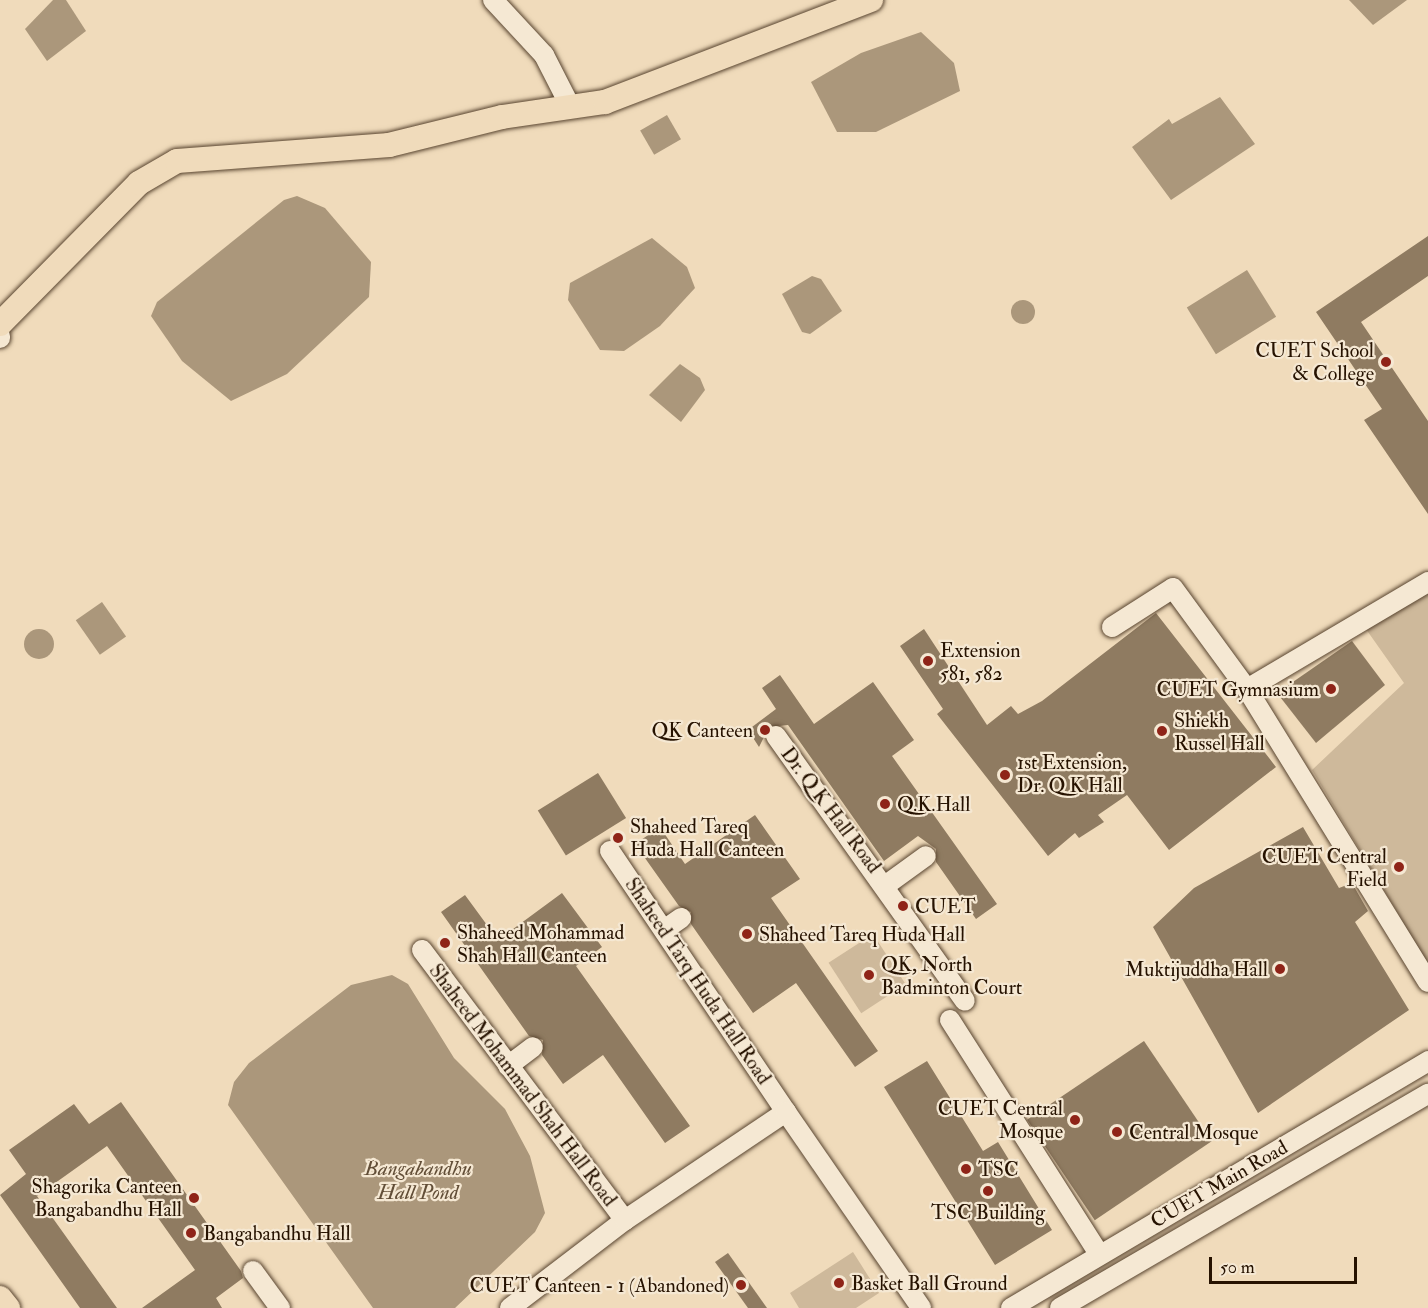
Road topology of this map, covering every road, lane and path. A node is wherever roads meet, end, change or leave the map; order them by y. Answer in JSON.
{"nodes":[{"id":1,"x":493,"y":0,"type":"edge"},
{"id":2,"x":871,"y":0,"type":"edge"},
{"id":3,"x":571,"y":108,"type":"junction"},
{"id":4,"x":0,"y":324,"type":"edge"},
{"id":5,"x":1428,"y":582,"type":"edge"},
{"id":6,"x":1112,"y":627,"type":"dead end"},
{"id":7,"x":1247,"y":689,"type":"junction"},
{"id":8,"x":776,"y":736,"type":"dead end"},
{"id":9,"x":610,"y":851,"type":"dead end"},
{"id":10,"x":926,"y":856,"type":"dead end"},
{"id":11,"x":886,"y":885,"type":"junction"},
{"id":12,"x":681,"y":918,"type":"dead end"},
{"id":13,"x":664,"y":930,"type":"junction"},
{"id":14,"x":422,"y":950,"type":"dead end"},
{"id":15,"x":1428,"y":982,"type":"edge"},
{"id":16,"x":965,"y":1001,"type":"dead end"},
{"id":17,"x":950,"y":1020,"type":"dead end"},
{"id":18,"x":532,"y":1047,"type":"dead end"},
{"id":19,"x":1428,"y":1061,"type":"edge"},
{"id":20,"x":508,"y":1066,"type":"junction"},
{"id":21,"x":1428,"y":1094,"type":"edge"},
{"id":22,"x":786,"y":1112,"type":"junction"},
{"id":23,"x":625,"y":1220,"type":"junction"},
{"id":24,"x":1099,"y":1254,"type":"junction"},
{"id":25,"x":253,"y":1270,"type":"dead end"},
{"id":26,"x":0,"y":1298,"type":"edge"},
{"id":27,"x":8,"y":1308,"type":"edge"},
{"id":28,"x":280,"y":1308,"type":"edge"},
{"id":29,"x":510,"y":1308,"type":"edge"},
{"id":30,"x":921,"y":1308,"type":"edge"},
{"id":31,"x":1011,"y":1308,"type":"edge"},
{"id":32,"x":1060,"y":1308,"type":"edge"}],
"edges":[{"from":1,"to":3,"type":"street"},
{"from":2,"to":3,"type":"main road"},
{"from":3,"to":4,"type":"main road"},
{"from":5,"to":7,"type":"street"},
{"from":6,"to":7,"type":"street"},
{"from":7,"to":15,"type":"street"},
{"from":8,"to":11,"type":"street","name":"Dr. Q K Hall Road"},
{"from":9,"to":13,"type":"street","name":"Shaheed Tarq Huda Hall Road"},
{"from":10,"to":11,"type":"street","name":"Dr. Q K Hall Road"},
{"from":11,"to":16,"type":"street","name":"Dr. Q K Hall Road"},
{"from":12,"to":13,"type":"street"},
{"from":13,"to":22,"type":"street","name":"Shaheed Tarq Huda Hall Road"},
{"from":14,"to":20,"type":"street","name":"Shaheed Mohammad Shah Hall Road"},
{"from":17,"to":24,"type":"street"},
{"from":18,"to":20,"type":"street"},
{"from":19,"to":24,"type":"street","name":"CUET Main Road"},
{"from":20,"to":23,"type":"street","name":"Shaheed Mohammad Shah Hall Road"},
{"from":21,"to":32,"type":"street","name":"CUET Main Road"},
{"from":22,"to":23,"type":"street"},
{"from":22,"to":30,"type":"street","name":"Shaheed Tarq Huda Hall Road"},
{"from":23,"to":29,"type":"street"},
{"from":24,"to":31,"type":"street","name":"CUET Main Road"},
{"from":25,"to":28,"type":"street"},
{"from":26,"to":27,"type":"main road"}]}
